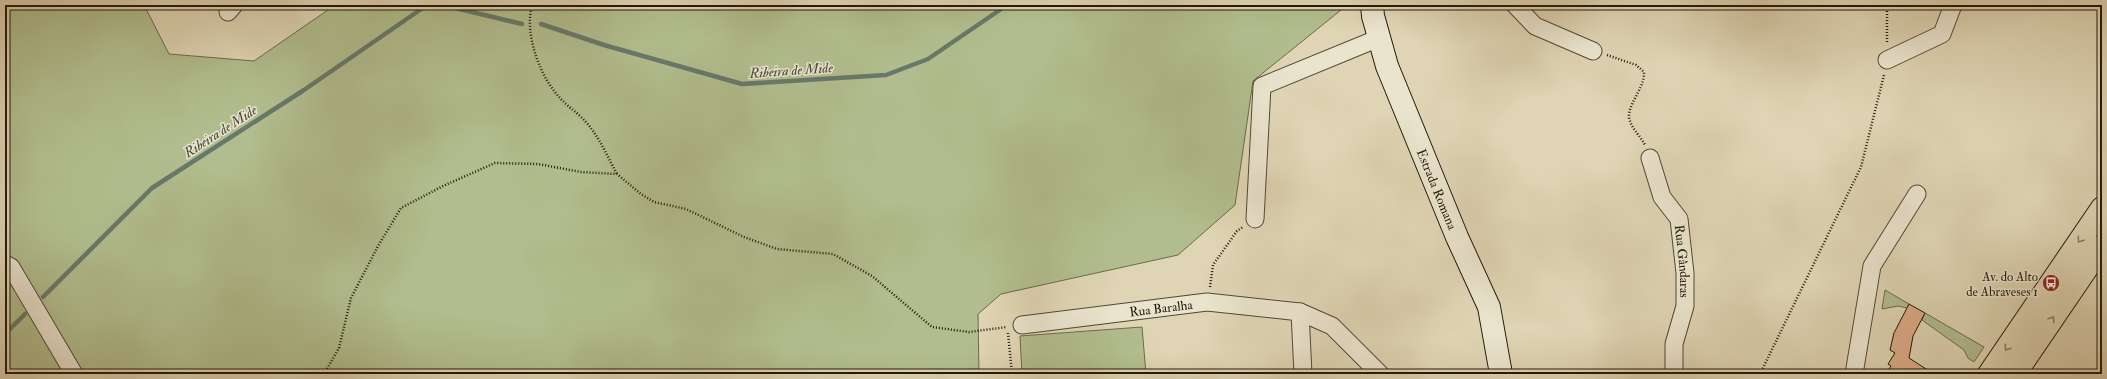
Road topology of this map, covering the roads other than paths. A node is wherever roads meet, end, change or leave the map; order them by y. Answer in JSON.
{"nodes":[{"id":1,"x":1372,"y":5,"type":"edge"},
{"id":2,"x":1514,"y":5,"type":"edge"},
{"id":3,"x":1953,"y":5,"type":"edge"},
{"id":4,"x":1379,"y":38,"type":"junction"},
{"id":5,"x":1593,"y":51,"type":"road end"},
{"id":6,"x":1887,"y":60,"type":"road end"},
{"id":7,"x":1650,"y":158,"type":"road end"},
{"id":8,"x":1917,"y":194,"type":"dead end"},
{"id":9,"x":2102,"y":208,"type":"edge"},
{"id":10,"x":1255,"y":219,"type":"road end"},
{"id":11,"x":2102,"y":246,"type":"edge"},
{"id":12,"x":5,"y":264,"type":"edge"},
{"id":13,"x":1300,"y":312,"type":"junction"},
{"id":14,"x":1015,"y":326,"type":"road end"},
{"id":15,"x":74,"y":374,"type":"edge"},
{"id":16,"x":1303,"y":374,"type":"edge"},
{"id":17,"x":1380,"y":374,"type":"edge"},
{"id":18,"x":1501,"y":374,"type":"edge"},
{"id":19,"x":1674,"y":374,"type":"edge"},
{"id":20,"x":1854,"y":374,"type":"edge"},
{"id":21,"x":1989,"y":374,"type":"edge"},
{"id":22,"x":2015,"y":374,"type":"edge"}],
"edges":[{"from":1,"to":4,"type":"street","name":"Estrada Romana"},
{"from":2,"to":5,"type":"street"},
{"from":3,"to":6,"type":"street"},
{"from":4,"to":10,"type":"street"},
{"from":4,"to":18,"type":"street","name":"Estrada Romana"},
{"from":7,"to":19,"type":"street","name":"Rua Gândaras"},
{"from":8,"to":20,"type":"street"},
{"from":9,"to":21,"type":"main road","one_way":true},
{"from":22,"to":11,"type":"main road","one_way":true},
{"from":12,"to":15,"type":"street"},
{"from":13,"to":14,"type":"street","name":"Rua Baralha"},
{"from":13,"to":16,"type":"street"},
{"from":13,"to":17,"type":"street","name":"Rua Baralha"}]}
